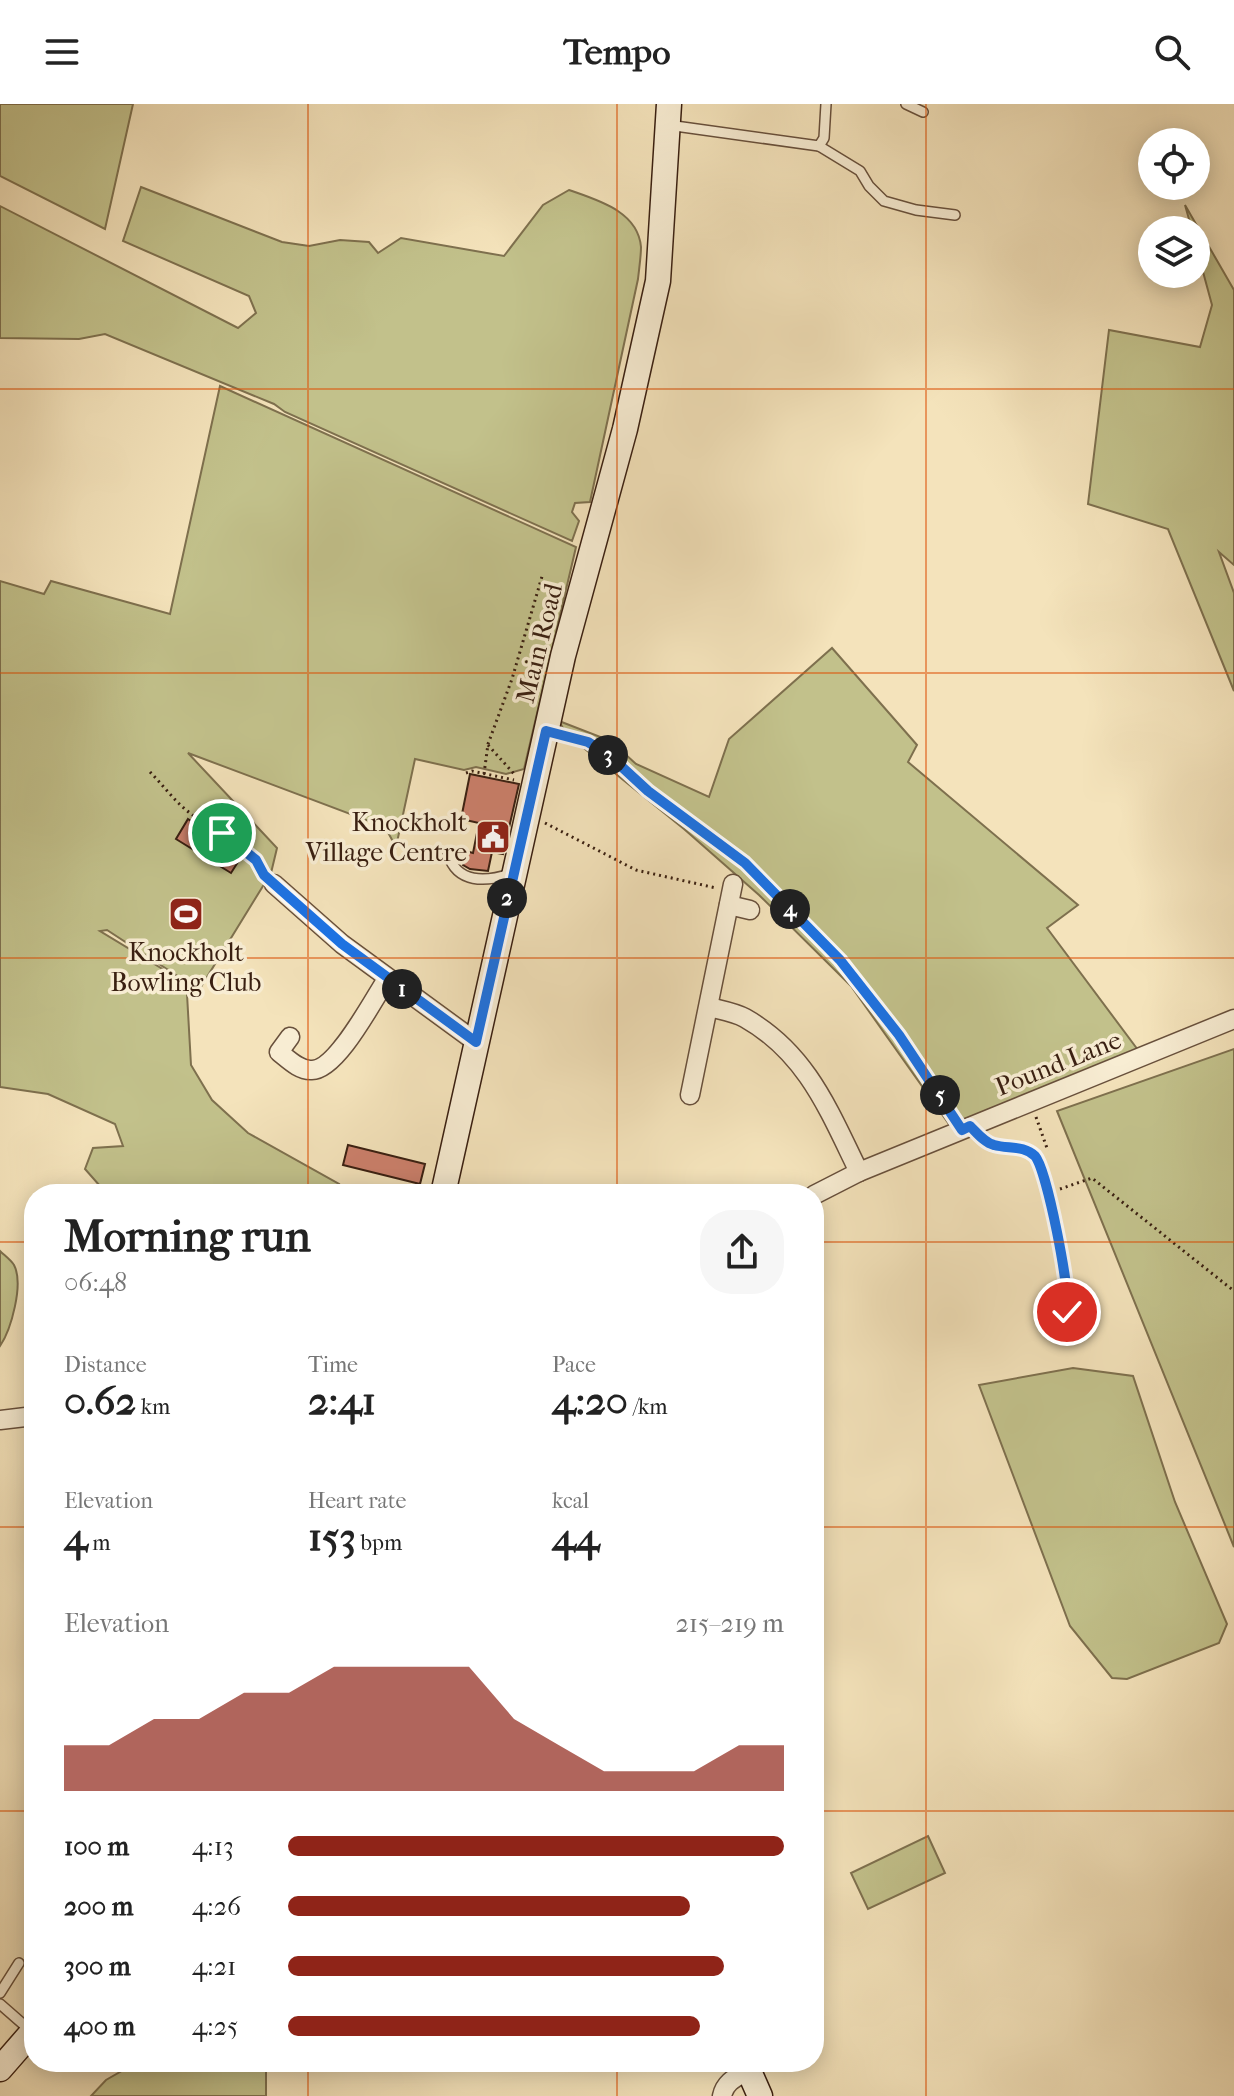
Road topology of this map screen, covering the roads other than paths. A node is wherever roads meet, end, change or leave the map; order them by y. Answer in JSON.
{"nodes":[{"id":1,"x":826,"y":104,"type":"edge"},
{"id":2,"x":906,"y":104,"type":"edge"},
{"id":3,"x":923,"y":112,"type":"dead end"},
{"id":4,"x":668,"y":115,"type":"edge"},
{"id":5,"x":819,"y":146,"type":"junction"},
{"id":6,"x":955,"y":215,"type":"dead end"},
{"id":7,"x":448,"y":854,"type":"dead end"},
{"id":8,"x":513,"y":873,"type":"junction"},
{"id":9,"x":274,"y":884,"type":"road end"},
{"id":10,"x":750,"y":910,"type":"dead end"},
{"id":11,"x":387,"y":979,"type":"junction"},
{"id":12,"x":709,"y":1007,"type":"junction"},
{"id":13,"x":1234,"y":1019,"type":"edge"},
{"id":14,"x":290,"y":1037,"type":"dead end"},
{"id":15,"x":476,"y":1042,"type":"junction"},
{"id":16,"x":688,"y":1085,"type":"dead end"},
{"id":17,"x":966,"y":1128,"type":"junction"},
{"id":18,"x":859,"y":1172,"type":"junction"},
{"id":19,"x":445,"y":1184,"type":"edge"},
{"id":20,"x":824,"y":1190,"type":"edge"},
{"id":21,"x":1049,"y":1322,"type":"dead end"},
{"id":22,"x":24,"y":1417,"type":"edge"},
{"id":23,"x":0,"y":1420,"type":"edge"},
{"id":24,"x":19,"y":1963,"type":"dead end"},
{"id":25,"x":0,"y":1993,"type":"edge"},
{"id":26,"x":0,"y":2004,"type":"edge"},
{"id":27,"x":24,"y":2024,"type":"edge"},
{"id":28,"x":24,"y":2041,"type":"edge"},
{"id":29,"x":0,"y":2069,"type":"edge"},
{"id":30,"x":740,"y":2072,"type":"edge"},
{"id":31,"x":750,"y":2072,"type":"edge"},
{"id":32,"x":722,"y":2096,"type":"edge"},
{"id":33,"x":760,"y":2096,"type":"edge"}],
"edges":[{"from":1,"to":5,"type":"lane"},
{"from":2,"to":3,"type":"lane"},
{"from":4,"to":5,"type":"lane"},
{"from":4,"to":8,"type":"street","name":"Main Road"},
{"from":5,"to":6,"type":"lane"},
{"from":7,"to":8,"type":"lane"},
{"from":8,"to":15,"type":"street","name":"Main Road"},
{"from":9,"to":11,"type":"street"},
{"from":10,"to":12,"type":"street"},
{"from":11,"to":14,"type":"street"},
{"from":11,"to":15,"type":"street"},
{"from":12,"to":16,"type":"street"},
{"from":12,"to":18,"type":"street"},
{"from":13,"to":17,"type":"street","name":"Pound Lane"},
{"from":15,"to":19,"type":"street","name":"Main Road"},
{"from":17,"to":18,"type":"street","name":"Pound Lane"},
{"from":17,"to":21,"type":"lane"},
{"from":18,"to":20,"type":"street","name":"Pound Lane"},
{"from":22,"to":23,"type":"street"},
{"from":24,"to":25,"type":"lane"},
{"from":26,"to":27,"type":"lane"},
{"from":28,"to":29,"type":"street"},
{"from":30,"to":32,"type":"street"},
{"from":31,"to":33,"type":"street"}]}
